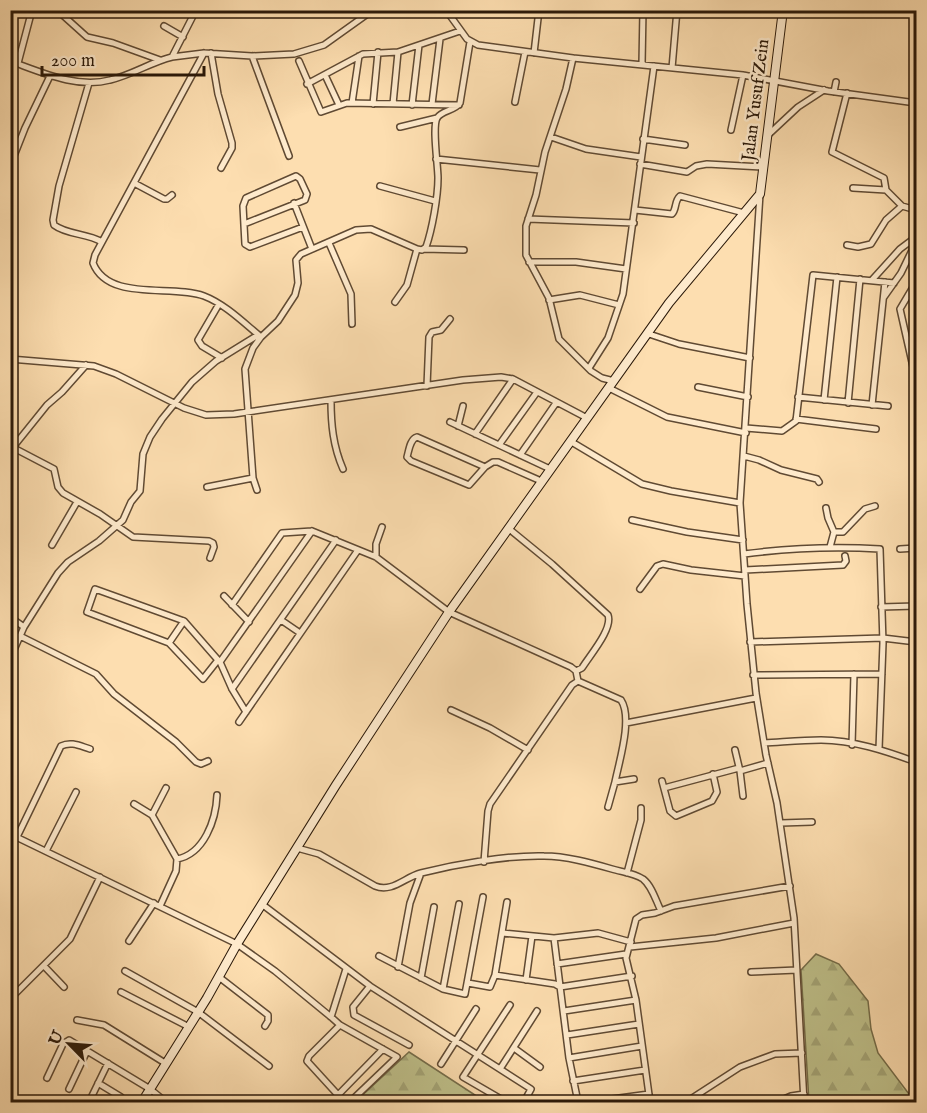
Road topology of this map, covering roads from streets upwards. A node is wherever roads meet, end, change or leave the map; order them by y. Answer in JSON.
{"nodes":[{"id":1,"x":32,"y":10,"type":"edge"},
{"id":2,"x":57,"y":10,"type":"edge"},
{"id":3,"x":196,"y":10,"type":"edge"},
{"id":4,"x":373,"y":10,"type":"edge"},
{"id":5,"x":446,"y":10,"type":"edge"},
{"id":6,"x":540,"y":10,"type":"edge"},
{"id":7,"x":643,"y":10,"type":"edge"},
{"id":8,"x":677,"y":10,"type":"edge"},
{"id":9,"x":783,"y":10,"type":"edge"},
{"id":10,"x":164,"y":26,"type":"dead end"},
{"id":11,"x":460,"y":31,"type":"junction"},
{"id":12,"x":183,"y":37,"type":"junction"},
{"id":13,"x":440,"y":39,"type":"junction"},
{"id":14,"x":470,"y":42,"type":"junction"},
{"id":15,"x":419,"y":45,"type":"junction"},
{"id":16,"x":378,"y":52,"type":"junction"},
{"id":17,"x":398,"y":52,"type":"junction"},
{"id":18,"x":525,"y":52,"type":"junction"},
{"id":19,"x":204,"y":53,"type":"junction"},
{"id":20,"x":211,"y":53,"type":"junction"},
{"id":21,"x":534,"y":53,"type":"junction"},
{"id":22,"x":252,"y":56,"type":"junction"},
{"id":23,"x":359,"y":56,"type":"junction"},
{"id":24,"x":172,"y":57,"type":"junction"},
{"id":25,"x":573,"y":58,"type":"junction"},
{"id":26,"x":160,"y":60,"type":"junction"},
{"id":27,"x":10,"y":61,"type":"edge"},
{"id":28,"x":299,"y":61,"type":"dead end"},
{"id":29,"x":18,"y":63,"type":"junction"},
{"id":30,"x":642,"y":64,"type":"junction"},
{"id":31,"x":654,"y":66,"type":"junction"},
{"id":32,"x":672,"y":68,"type":"junction"},
{"id":33,"x":325,"y":75,"type":"junction"},
{"id":34,"x":743,"y":75,"type":"junction"},
{"id":35,"x":50,"y":76,"type":"junction"},
{"id":36,"x":773,"y":80,"type":"junction"},
{"id":37,"x":836,"y":82,"type":"dead end"},
{"id":38,"x":89,"y":83,"type":"junction"},
{"id":39,"x":307,"y":84,"type":"junction"},
{"id":40,"x":824,"y":90,"type":"junction"},
{"id":41,"x":834,"y":92,"type":"junction"},
{"id":42,"x":847,"y":93,"type":"junction"},
{"id":43,"x":515,"y":102,"type":"dead end"},
{"id":44,"x":352,"y":103,"type":"junction"},
{"id":45,"x":916,"y":103,"type":"edge"},
{"id":46,"x":373,"y":104,"type":"junction"},
{"id":47,"x":393,"y":104,"type":"junction"},
{"id":48,"x":432,"y":104,"type":"junction"},
{"id":49,"x":339,"y":105,"type":"junction"},
{"id":50,"x":412,"y":105,"type":"junction"},
{"id":51,"x":459,"y":105,"type":"junction"},
{"id":52,"x":437,"y":118,"type":"junction"},
{"id":53,"x":400,"y":128,"type":"dead end"},
{"id":54,"x":730,"y":130,"type":"dead end"},
{"id":55,"x":767,"y":136,"type":"junction"},
{"id":56,"x":551,"y":137,"type":"junction"},
{"id":57,"x":643,"y":139,"type":"junction"},
{"id":58,"x":686,"y":145,"type":"dead end"},
{"id":59,"x":289,"y":156,"type":"dead end"},
{"id":60,"x":641,"y":157,"type":"junction"},
{"id":61,"x":436,"y":159,"type":"junction"},
{"id":62,"x":640,"y":164,"type":"junction"},
{"id":63,"x":10,"y":166,"type":"edge"},
{"id":64,"x":762,"y":167,"type":"junction"},
{"id":65,"x":221,"y":168,"type":"dead end"},
{"id":66,"x":540,"y":170,"type":"junction"},
{"id":67,"x":134,"y":183,"type":"junction"},
{"id":68,"x":380,"y":186,"type":"dead end"},
{"id":69,"x":854,"y":188,"type":"dead end"},
{"id":70,"x":886,"y":190,"type":"junction"},
{"id":71,"x":760,"y":194,"type":"junction"},
{"id":72,"x":172,"y":195,"type":"dead end"},
{"id":73,"x":435,"y":201,"type":"junction"},
{"id":74,"x":294,"y":203,"type":"junction"},
{"id":75,"x":902,"y":206,"type":"junction"},
{"id":76,"x":635,"y":210,"type":"junction"},
{"id":77,"x":916,"y":210,"type":"edge"},
{"id":78,"x":744,"y":213,"type":"junction"},
{"id":79,"x":528,"y":219,"type":"junction"},
{"id":80,"x":634,"y":223,"type":"junction"},
{"id":81,"x":244,"y":224,"type":"junction"},
{"id":82,"x":303,"y":227,"type":"junction"},
{"id":83,"x":916,"y":237,"type":"edge"},
{"id":84,"x":102,"y":242,"type":"junction"},
{"id":85,"x":916,"y":242,"type":"edge"},
{"id":86,"x":329,"y":243,"type":"junction"},
{"id":87,"x":847,"y":245,"type":"dead end"},
{"id":88,"x":312,"y":249,"type":"junction"},
{"id":89,"x":417,"y":249,"type":"junction"},
{"id":90,"x":424,"y":249,"type":"junction"},
{"id":91,"x":464,"y":250,"type":"dead end"},
{"id":92,"x":529,"y":262,"type":"junction"},
{"id":93,"x":626,"y":269,"type":"junction"},
{"id":94,"x":837,"y":277,"type":"junction"},
{"id":95,"x":860,"y":279,"type":"junction"},
{"id":96,"x":872,"y":280,"type":"junction"},
{"id":97,"x":885,"y":282,"type":"junction"},
{"id":98,"x":916,"y":282,"type":"edge"},
{"id":99,"x":894,"y":283,"type":"junction"},
{"id":100,"x":884,"y":297,"type":"junction"},
{"id":101,"x":549,"y":300,"type":"junction"},
{"id":102,"x":395,"y":302,"type":"dead end"},
{"id":103,"x":219,"y":304,"type":"junction"},
{"id":104,"x":619,"y":305,"type":"junction"},
{"id":105,"x":450,"y":319,"type":"dead end"},
{"id":106,"x":352,"y":324,"type":"dead end"},
{"id":107,"x":649,"y":334,"type":"junction"},
{"id":108,"x":260,"y":336,"type":"junction"},
{"id":109,"x":914,"y":350,"type":"edge"},
{"id":110,"x":222,"y":358,"type":"junction"},
{"id":111,"x":750,"y":358,"type":"junction"},
{"id":112,"x":10,"y":359,"type":"edge"},
{"id":113,"x":86,"y":365,"type":"junction"},
{"id":114,"x":589,"y":368,"type":"junction"},
{"id":115,"x":513,"y":380,"type":"junction"},
{"id":116,"x":916,"y":380,"type":"edge"},
{"id":117,"x":611,"y":384,"type":"junction"},
{"id":118,"x":427,"y":386,"type":"junction"},
{"id":119,"x":698,"y":387,"type":"dead end"},
{"id":120,"x":537,"y":392,"type":"junction"},
{"id":121,"x":798,"y":397,"type":"junction"},
{"id":122,"x":748,"y":398,"type":"junction"},
{"id":123,"x":331,"y":400,"type":"junction"},
{"id":124,"x":824,"y":400,"type":"junction"},
{"id":125,"x":556,"y":403,"type":"junction"},
{"id":126,"x":848,"y":403,"type":"junction"},
{"id":127,"x":174,"y":404,"type":"junction"},
{"id":128,"x":873,"y":405,"type":"junction"},
{"id":129,"x":462,"y":406,"type":"dead end"},
{"id":130,"x":888,"y":406,"type":"dead end"},
{"id":131,"x":249,"y":411,"type":"junction"},
{"id":132,"x":587,"y":418,"type":"junction"},
{"id":133,"x":796,"y":419,"type":"junction"},
{"id":134,"x":450,"y":422,"type":"dead end"},
{"id":135,"x":458,"y":426,"type":"junction"},
{"id":136,"x":876,"y":429,"type":"dead end"},
{"id":137,"x":746,"y":430,"type":"junction"},
{"id":138,"x":475,"y":434,"type":"junction"},
{"id":139,"x":570,"y":441,"type":"junction"},
{"id":140,"x":915,"y":444,"type":"dead end"},
{"id":141,"x":499,"y":445,"type":"junction"},
{"id":142,"x":12,"y":448,"type":"edge"},
{"id":143,"x":520,"y":455,"type":"junction"},
{"id":144,"x":744,"y":456,"type":"junction"},
{"id":145,"x":485,"y":467,"type":"junction"},
{"id":146,"x":343,"y":469,"type":"dead end"},
{"id":147,"x":550,"y":469,"type":"junction"},
{"id":148,"x":252,"y":478,"type":"junction"},
{"id":149,"x":541,"y":481,"type":"junction"},
{"id":150,"x":819,"y":482,"type":"dead end"},
{"id":151,"x":207,"y":487,"type":"dead end"},
{"id":152,"x":257,"y":490,"type":"dead end"},
{"id":153,"x":77,"y":502,"type":"junction"},
{"id":154,"x":740,"y":503,"type":"junction"},
{"id":155,"x":875,"y":506,"type":"dead end"},
{"id":156,"x":826,"y":508,"type":"dead end"},
{"id":157,"x":632,"y":520,"type":"dead end"},
{"id":158,"x":118,"y":526,"type":"junction"},
{"id":159,"x":382,"y":527,"type":"dead end"},
{"id":160,"x":508,"y":528,"type":"junction"},
{"id":161,"x":312,"y":531,"type":"junction"},
{"id":162,"x":834,"y":532,"type":"junction"},
{"id":163,"x":843,"y":532,"type":"junction"},
{"id":164,"x":336,"y":540,"type":"junction"},
{"id":165,"x":743,"y":540,"type":"junction"},
{"id":166,"x":52,"y":545,"type":"dead end"},
{"id":167,"x":831,"y":547,"type":"junction"},
{"id":168,"x":844,"y":547,"type":"junction"},
{"id":169,"x":916,"y":548,"type":"edge"},
{"id":170,"x":358,"y":549,"type":"junction"},
{"id":171,"x":900,"y":549,"type":"dead end"},
{"id":172,"x":744,"y":554,"type":"junction"},
{"id":173,"x":845,"y":556,"type":"dead end"},
{"id":174,"x":376,"y":557,"type":"junction"},
{"id":175,"x":210,"y":558,"type":"dead end"},
{"id":176,"x":745,"y":573,"type":"junction"},
{"id":177,"x":640,"y":589,"type":"dead end"},
{"id":178,"x":224,"y":596,"type":"dead end"},
{"id":179,"x":232,"y":605,"type":"junction"},
{"id":180,"x":916,"y":606,"type":"edge"},
{"id":181,"x":881,"y":607,"type":"junction"},
{"id":182,"x":449,"y":612,"type":"junction"},
{"id":183,"x":10,"y":617,"type":"edge"},
{"id":184,"x":280,"y":620,"type":"junction"},
{"id":185,"x":184,"y":621,"type":"junction"},
{"id":186,"x":249,"y":622,"type":"junction"},
{"id":187,"x":24,"y":627,"type":"junction"},
{"id":188,"x":300,"y":633,"type":"junction"},
{"id":189,"x":20,"y":636,"type":"junction"},
{"id":190,"x":883,"y":638,"type":"junction"},
{"id":191,"x":750,"y":642,"type":"junction"},
{"id":192,"x":916,"y":642,"type":"edge"},
{"id":193,"x":169,"y":643,"type":"junction"},
{"id":194,"x":10,"y":659,"type":"edge"},
{"id":195,"x":219,"y":661,"type":"junction"},
{"id":196,"x":576,"y":671,"type":"junction"},
{"id":197,"x":854,"y":674,"type":"junction"},
{"id":198,"x":882,"y":674,"type":"junction"},
{"id":199,"x":753,"y":675,"type":"junction"},
{"id":200,"x":578,"y":681,"type":"junction"},
{"id":201,"x":232,"y":689,"type":"junction"},
{"id":202,"x":756,"y":698,"type":"junction"},
{"id":203,"x":451,"y":710,"type":"dead end"},
{"id":204,"x":246,"y":712,"type":"junction"},
{"id":205,"x":239,"y":722,"type":"dead end"},
{"id":206,"x":626,"y":723,"type":"junction"},
{"id":207,"x":764,"y":743,"type":"junction"},
{"id":208,"x":852,"y":745,"type":"junction"},
{"id":209,"x":90,"y":749,"type":"dead end"},
{"id":210,"x":879,"y":749,"type":"junction"},
{"id":211,"x":528,"y":750,"type":"junction"},
{"id":212,"x":735,"y":750,"type":"dead end"},
{"id":213,"x":208,"y":761,"type":"dead end"},
{"id":214,"x":916,"y":762,"type":"edge"},
{"id":215,"x":768,"y":763,"type":"junction"},
{"id":216,"x":740,"y":770,"type":"junction"},
{"id":217,"x":713,"y":774,"type":"junction"},
{"id":218,"x":633,"y":779,"type":"dead end"},
{"id":219,"x":615,"y":782,"type":"junction"},
{"id":220,"x":166,"y":788,"type":"dead end"},
{"id":221,"x":76,"y":792,"type":"dead end"},
{"id":222,"x":217,"y":795,"type":"dead end"},
{"id":223,"x":743,"y":796,"type":"dead end"},
{"id":224,"x":134,"y":804,"type":"dead end"},
{"id":225,"x":608,"y":807,"type":"dead end"},
{"id":226,"x":641,"y":808,"type":"dead end"},
{"id":227,"x":152,"y":815,"type":"junction"},
{"id":228,"x":812,"y":822,"type":"dead end"},
{"id":229,"x":781,"y":823,"type":"junction"},
{"id":230,"x":14,"y":835,"type":"edge"},
{"id":231,"x":297,"y":848,"type":"junction"},
{"id":232,"x":46,"y":851,"type":"junction"},
{"id":233,"x":177,"y":859,"type":"junction"},
{"id":234,"x":484,"y":862,"type":"junction"},
{"id":235,"x":421,"y":873,"type":"junction"},
{"id":236,"x":627,"y":873,"type":"junction"},
{"id":237,"x":100,"y":877,"type":"junction"},
{"id":238,"x":790,"y":886,"type":"junction"},
{"id":239,"x":483,"y":897,"type":"dead end"},
{"id":240,"x":507,"y":902,"type":"dead end"},
{"id":241,"x":154,"y":903,"type":"junction"},
{"id":242,"x":459,"y":904,"type":"dead end"},
{"id":243,"x":263,"y":905,"type":"junction"},
{"id":244,"x":160,"y":906,"type":"junction"},
{"id":245,"x":434,"y":907,"type":"dead end"},
{"id":246,"x":661,"y":911,"type":"junction"},
{"id":247,"x":794,"y":923,"type":"junction"},
{"id":248,"x":502,"y":933,"type":"junction"},
{"id":249,"x":532,"y":936,"type":"junction"},
{"id":250,"x":554,"y":938,"type":"junction"},
{"id":251,"x":129,"y":941,"type":"dead end"},
{"id":252,"x":237,"y":944,"type":"junction"},
{"id":253,"x":631,"y":945,"type":"junction"},
{"id":254,"x":627,"y":954,"type":"junction"},
{"id":255,"x":379,"y":957,"type":"dead end"},
{"id":256,"x":557,"y":964,"type":"junction"},
{"id":257,"x":44,"y":966,"type":"junction"},
{"id":258,"x":398,"y":966,"type":"junction"},
{"id":259,"x":346,"y":969,"type":"junction"},
{"id":260,"x":797,"y":969,"type":"junction"},
{"id":261,"x":125,"y":971,"type":"dead end"},
{"id":262,"x":751,"y":972,"type":"dead end"},
{"id":263,"x":495,"y":975,"type":"junction"},
{"id":264,"x":632,"y":976,"type":"junction"},
{"id":265,"x":219,"y":977,"type":"junction"},
{"id":266,"x":421,"y":978,"type":"junction"},
{"id":267,"x":526,"y":980,"type":"junction"},
{"id":268,"x":468,"y":983,"type":"junction"},
{"id":269,"x":370,"y":986,"type":"junction"},
{"id":270,"x":64,"y":987,"type":"dead end"},
{"id":271,"x":560,"y":987,"type":"junction"},
{"id":272,"x":443,"y":989,"type":"junction"},
{"id":273,"x":121,"y":993,"type":"dead end"},
{"id":274,"x":12,"y":994,"type":"edge"},
{"id":275,"x":636,"y":1000,"type":"junction"},
{"id":276,"x":10,"y":1002,"type":"edge"},
{"id":277,"x":510,"y":1005,"type":"dead end"},
{"id":278,"x":476,"y":1009,"type":"dead end"},
{"id":279,"x":537,"y":1011,"type":"dead end"},
{"id":280,"x":564,"y":1011,"type":"junction"},
{"id":281,"x":198,"y":1012,"type":"junction"},
{"id":282,"x":331,"y":1017,"type":"junction"},
{"id":283,"x":77,"y":1020,"type":"dead end"},
{"id":284,"x":639,"y":1024,"type":"junction"},
{"id":285,"x":340,"y":1025,"type":"junction"},
{"id":286,"x":265,"y":1026,"type":"dead end"},
{"id":287,"x":189,"y":1027,"type":"junction"},
{"id":288,"x":567,"y":1035,"type":"junction"},
{"id":289,"x":456,"y":1042,"type":"junction"},
{"id":290,"x":409,"y":1046,"type":"dead end"},
{"id":291,"x":642,"y":1046,"type":"junction"},
{"id":292,"x":514,"y":1048,"type":"junction"},
{"id":293,"x":382,"y":1049,"type":"junction"},
{"id":294,"x":87,"y":1051,"type":"junction"},
{"id":295,"x":802,"y":1053,"type":"junction"},
{"id":296,"x":478,"y":1055,"type":"junction"},
{"id":297,"x":569,"y":1058,"type":"junction"},
{"id":298,"x":108,"y":1063,"type":"junction"},
{"id":299,"x":165,"y":1063,"type":"junction"},
{"id":300,"x":441,"y":1064,"type":"dead end"},
{"id":301,"x":269,"y":1066,"type":"dead end"},
{"id":302,"x":540,"y":1067,"type":"dead end"},
{"id":303,"x":500,"y":1069,"type":"junction"},
{"id":304,"x":645,"y":1070,"type":"junction"},
{"id":305,"x":47,"y":1078,"type":"dead end"},
{"id":306,"x":573,"y":1081,"type":"junction"},
{"id":307,"x":98,"y":1083,"type":"junction"},
{"id":308,"x":69,"y":1089,"type":"dead end"},
{"id":309,"x":150,"y":1089,"type":"junction"},
{"id":310,"x":649,"y":1094,"type":"junction"},
{"id":311,"x":804,"y":1094,"type":"junction"},
{"id":312,"x":338,"y":1095,"type":"junction"},
{"id":313,"x":121,"y":1097,"type":"dead end"},
{"id":314,"x":497,"y":1100,"type":"edge"},
{"id":315,"x":89,"y":1102,"type":"edge"},
{"id":316,"x":142,"y":1102,"type":"edge"},
{"id":317,"x":166,"y":1102,"type":"edge"},
{"id":318,"x":328,"y":1102,"type":"edge"},
{"id":319,"x":506,"y":1102,"type":"edge"},
{"id":320,"x":524,"y":1102,"type":"edge"},
{"id":321,"x":578,"y":1102,"type":"edge"},
{"id":322,"x":590,"y":1102,"type":"edge"},
{"id":323,"x":650,"y":1102,"type":"edge"},
{"id":324,"x":686,"y":1102,"type":"edge"},
{"id":325,"x":777,"y":1102,"type":"edge"},
{"id":326,"x":804,"y":1102,"type":"edge"}],
"edges":[{"from":1,"to":29,"type":"street"},
{"from":2,"to":26,"type":"street"},
{"from":3,"to":12,"type":"street"},
{"from":4,"to":22,"type":"street"},
{"from":5,"to":11,"type":"street"},
{"from":6,"to":21,"type":"street"},
{"from":7,"to":30,"type":"street"},
{"from":8,"to":32,"type":"street"},
{"from":9,"to":36,"type":"street","name":"Jalan Yusuf Zein"},
{"from":10,"to":12,"type":"street"},
{"from":11,"to":13,"type":"street"},
{"from":11,"to":14,"type":"street"},
{"from":12,"to":24,"type":"street"},
{"from":13,"to":15,"type":"street"},
{"from":13,"to":48,"type":"street"},
{"from":14,"to":18,"type":"street"},
{"from":14,"to":51,"type":"street"},
{"from":15,"to":17,"type":"street"},
{"from":15,"to":50,"type":"street"},
{"from":16,"to":17,"type":"street"},
{"from":16,"to":23,"type":"street"},
{"from":16,"to":46,"type":"street"},
{"from":17,"to":47,"type":"street"},
{"from":18,"to":21,"type":"street"},
{"from":18,"to":43,"type":"street"},
{"from":19,"to":20,"type":"street"},
{"from":19,"to":24,"type":"street"},
{"from":19,"to":67,"type":"street"},
{"from":20,"to":22,"type":"street"},
{"from":20,"to":65,"type":"street"},
{"from":21,"to":25,"type":"street"},
{"from":22,"to":59,"type":"street"},
{"from":23,"to":33,"type":"street"},
{"from":23,"to":44,"type":"street"},
{"from":24,"to":26,"type":"street"},
{"from":25,"to":30,"type":"street"},
{"from":25,"to":56,"type":"street"},
{"from":26,"to":38,"type":"street"},
{"from":27,"to":29,"type":"street"},
{"from":28,"to":39,"type":"street"},
{"from":29,"to":35,"type":"street"},
{"from":30,"to":31,"type":"street"},
{"from":31,"to":32,"type":"street"},
{"from":31,"to":57,"type":"street"},
{"from":32,"to":34,"type":"street"},
{"from":33,"to":39,"type":"street"},
{"from":33,"to":49,"type":"street"},
{"from":34,"to":36,"type":"street"},
{"from":34,"to":54,"type":"street"},
{"from":35,"to":38,"type":"street"},
{"from":35,"to":63,"type":"street"},
{"from":36,"to":40,"type":"street"},
{"from":36,"to":55,"type":"street","name":"Jalan Yusuf Zein"},
{"from":37,"to":41,"type":"street"},
{"from":38,"to":84,"type":"street"},
{"from":39,"to":49,"type":"street"},
{"from":40,"to":41,"type":"street"},
{"from":40,"to":55,"type":"street"},
{"from":41,"to":42,"type":"street"},
{"from":42,"to":45,"type":"street"},
{"from":42,"to":70,"type":"street"},
{"from":44,"to":46,"type":"street"},
{"from":44,"to":49,"type":"street"},
{"from":46,"to":47,"type":"street"},
{"from":47,"to":50,"type":"street"},
{"from":48,"to":50,"type":"street"},
{"from":48,"to":51,"type":"street"},
{"from":51,"to":52,"type":"street"},
{"from":52,"to":53,"type":"street"},
{"from":52,"to":61,"type":"street"},
{"from":55,"to":64,"type":"street","name":"Jalan Yusuf Zein"},
{"from":56,"to":60,"type":"street"},
{"from":56,"to":66,"type":"street"},
{"from":57,"to":58,"type":"street"},
{"from":57,"to":60,"type":"street"},
{"from":60,"to":62,"type":"street"},
{"from":61,"to":66,"type":"street"},
{"from":61,"to":73,"type":"street"},
{"from":62,"to":64,"type":"street"},
{"from":62,"to":76,"type":"street"},
{"from":64,"to":71,"type":"street","name":"Jalan Yusuf Zein"},
{"from":66,"to":79,"type":"street"},
{"from":67,"to":72,"type":"street"},
{"from":67,"to":84,"type":"street"},
{"from":68,"to":73,"type":"street"},
{"from":69,"to":70,"type":"street"},
{"from":70,"to":75,"type":"street"},
{"from":71,"to":78,"type":"street"},
{"from":71,"to":111,"type":"street"},
{"from":73,"to":90,"type":"street"},
{"from":74,"to":81,"type":"street"},
{"from":74,"to":81,"type":"street"},
{"from":74,"to":82,"type":"street"},
{"from":75,"to":77,"type":"street"},
{"from":75,"to":87,"type":"street"},
{"from":76,"to":78,"type":"street"},
{"from":76,"to":80,"type":"street"},
{"from":78,"to":107,"type":"street"},
{"from":79,"to":80,"type":"street"},
{"from":79,"to":92,"type":"street"},
{"from":80,"to":93,"type":"street"},
{"from":81,"to":82,"type":"street"},
{"from":82,"to":88,"type":"street"},
{"from":83,"to":96,"type":"street"},
{"from":84,"to":103,"type":"street"},
{"from":85,"to":99,"type":"street"},
{"from":86,"to":88,"type":"street"},
{"from":86,"to":89,"type":"street"},
{"from":86,"to":106,"type":"street"},
{"from":88,"to":108,"type":"street"},
{"from":89,"to":90,"type":"street"},
{"from":89,"to":102,"type":"street"},
{"from":90,"to":91,"type":"street"},
{"from":92,"to":93,"type":"street"},
{"from":92,"to":101,"type":"street"},
{"from":93,"to":104,"type":"street"},
{"from":94,"to":95,"type":"street"},
{"from":94,"to":121,"type":"street"},
{"from":94,"to":124,"type":"street"},
{"from":95,"to":96,"type":"street"},
{"from":95,"to":126,"type":"street"},
{"from":96,"to":97,"type":"street"},
{"from":97,"to":99,"type":"street"},
{"from":97,"to":100,"type":"street"},
{"from":98,"to":109,"type":"street"},
{"from":99,"to":100,"type":"street"},
{"from":100,"to":128,"type":"street"},
{"from":101,"to":104,"type":"street"},
{"from":101,"to":114,"type":"street"},
{"from":103,"to":108,"type":"street"},
{"from":103,"to":110,"type":"street"},
{"from":104,"to":114,"type":"street"},
{"from":105,"to":118,"type":"street"},
{"from":107,"to":111,"type":"street"},
{"from":107,"to":117,"type":"street"},
{"from":108,"to":110,"type":"street"},
{"from":108,"to":131,"type":"street"},
{"from":109,"to":116,"type":"street"},
{"from":110,"to":127,"type":"street"},
{"from":111,"to":122,"type":"street"},
{"from":112,"to":113,"type":"street"},
{"from":113,"to":127,"type":"street"},
{"from":113,"to":142,"type":"street"},
{"from":114,"to":117,"type":"street"},
{"from":115,"to":118,"type":"street"},
{"from":115,"to":120,"type":"street"},
{"from":115,"to":138,"type":"street"},
{"from":116,"to":140,"type":"street"},
{"from":117,"to":132,"type":"street"},
{"from":117,"to":137,"type":"street"},
{"from":118,"to":123,"type":"street"},
{"from":119,"to":122,"type":"street"},
{"from":120,"to":125,"type":"street"},
{"from":120,"to":141,"type":"street"},
{"from":121,"to":124,"type":"street"},
{"from":121,"to":133,"type":"street"},
{"from":122,"to":137,"type":"street"},
{"from":123,"to":131,"type":"street"},
{"from":123,"to":146,"type":"street"},
{"from":124,"to":126,"type":"street"},
{"from":125,"to":132,"type":"street"},
{"from":125,"to":143,"type":"street"},
{"from":126,"to":128,"type":"street"},
{"from":127,"to":131,"type":"street"},
{"from":127,"to":158,"type":"street"},
{"from":128,"to":130,"type":"street"},
{"from":129,"to":135,"type":"street"},
{"from":131,"to":148,"type":"street"},
{"from":132,"to":139,"type":"street"},
{"from":133,"to":136,"type":"street"},
{"from":133,"to":137,"type":"street"},
{"from":134,"to":135,"type":"street"},
{"from":135,"to":138,"type":"street"},
{"from":137,"to":144,"type":"street"},
{"from":138,"to":141,"type":"street"},
{"from":139,"to":147,"type":"street"},
{"from":139,"to":154,"type":"street"},
{"from":141,"to":143,"type":"street"},
{"from":142,"to":153,"type":"street"},
{"from":143,"to":147,"type":"street"},
{"from":144,"to":150,"type":"street"},
{"from":144,"to":154,"type":"street"},
{"from":145,"to":145,"type":"street"},
{"from":145,"to":149,"type":"street"},
{"from":147,"to":149,"type":"street"},
{"from":148,"to":151,"type":"street"},
{"from":148,"to":152,"type":"street"},
{"from":149,"to":160,"type":"street"},
{"from":153,"to":158,"type":"street"},
{"from":153,"to":166,"type":"street"},
{"from":154,"to":165,"type":"street"},
{"from":155,"to":163,"type":"street"},
{"from":156,"to":162,"type":"street"},
{"from":157,"to":165,"type":"street"},
{"from":158,"to":175,"type":"street"},
{"from":158,"to":187,"type":"street"},
{"from":159,"to":174,"type":"street"},
{"from":160,"to":182,"type":"street"},
{"from":160,"to":196,"type":"street"},
{"from":161,"to":164,"type":"street"},
{"from":161,"to":179,"type":"street"},
{"from":161,"to":186,"type":"street"},
{"from":162,"to":163,"type":"street"},
{"from":162,"to":167,"type":"street"},
{"from":163,"to":168,"type":"street"},
{"from":164,"to":170,"type":"street"},
{"from":164,"to":184,"type":"street"},
{"from":165,"to":172,"type":"street"},
{"from":167,"to":168,"type":"street"},
{"from":167,"to":172,"type":"street"},
{"from":168,"to":181,"type":"street"},
{"from":169,"to":171,"type":"street"},
{"from":170,"to":174,"type":"street"},
{"from":170,"to":188,"type":"street"},
{"from":172,"to":176,"type":"street"},
{"from":173,"to":176,"type":"street"},
{"from":174,"to":182,"type":"street"},
{"from":176,"to":177,"type":"street"},
{"from":176,"to":191,"type":"street"},
{"from":178,"to":179,"type":"street"},
{"from":179,"to":186,"type":"street"},
{"from":180,"to":181,"type":"street"},
{"from":181,"to":190,"type":"street"},
{"from":182,"to":196,"type":"street"},
{"from":182,"to":231,"type":"street"},
{"from":183,"to":187,"type":"street"},
{"from":184,"to":188,"type":"street"},
{"from":184,"to":201,"type":"street"},
{"from":185,"to":193,"type":"street"},
{"from":185,"to":193,"type":"street"},
{"from":185,"to":195,"type":"street"},
{"from":186,"to":195,"type":"street"},
{"from":187,"to":189,"type":"street"},
{"from":188,"to":204,"type":"street"},
{"from":189,"to":194,"type":"street"},
{"from":189,"to":213,"type":"street"},
{"from":190,"to":191,"type":"street"},
{"from":190,"to":192,"type":"street"},
{"from":190,"to":198,"type":"street"},
{"from":191,"to":199,"type":"street"},
{"from":193,"to":195,"type":"street"},
{"from":195,"to":201,"type":"street"},
{"from":196,"to":200,"type":"street"},
{"from":197,"to":198,"type":"street"},
{"from":197,"to":199,"type":"street"},
{"from":197,"to":208,"type":"street"},
{"from":198,"to":210,"type":"street"},
{"from":199,"to":202,"type":"street"},
{"from":200,"to":206,"type":"street"},
{"from":200,"to":211,"type":"street"},
{"from":201,"to":204,"type":"street"},
{"from":202,"to":206,"type":"street"},
{"from":202,"to":207,"type":"street"},
{"from":203,"to":211,"type":"street"},
{"from":204,"to":205,"type":"street"},
{"from":206,"to":219,"type":"street"},
{"from":207,"to":208,"type":"street"},
{"from":207,"to":215,"type":"street"},
{"from":208,"to":210,"type":"street"},
{"from":209,"to":230,"type":"street"},
{"from":210,"to":214,"type":"street"},
{"from":211,"to":234,"type":"street"},
{"from":212,"to":216,"type":"street"},
{"from":215,"to":216,"type":"street"},
{"from":215,"to":229,"type":"street"},
{"from":216,"to":217,"type":"street"},
{"from":216,"to":223,"type":"street"},
{"from":217,"to":217,"type":"street"},
{"from":218,"to":219,"type":"street"},
{"from":219,"to":225,"type":"street"},
{"from":220,"to":227,"type":"street"},
{"from":221,"to":232,"type":"street"},
{"from":222,"to":233,"type":"street"},
{"from":224,"to":227,"type":"street"},
{"from":226,"to":236,"type":"street"},
{"from":227,"to":233,"type":"street"},
{"from":228,"to":229,"type":"street"},
{"from":229,"to":238,"type":"street"},
{"from":230,"to":232,"type":"street"},
{"from":231,"to":235,"type":"street"},
{"from":231,"to":243,"type":"street"},
{"from":232,"to":237,"type":"street"},
{"from":233,"to":244,"type":"street"},
{"from":234,"to":235,"type":"street"},
{"from":234,"to":236,"type":"street"},
{"from":235,"to":258,"type":"street"},
{"from":236,"to":246,"type":"street"},
{"from":237,"to":241,"type":"street"},
{"from":237,"to":257,"type":"street"},
{"from":238,"to":246,"type":"street"},
{"from":238,"to":247,"type":"street"},
{"from":239,"to":268,"type":"street"},
{"from":240,"to":248,"type":"street"},
{"from":241,"to":244,"type":"street"},
{"from":241,"to":251,"type":"street"},
{"from":242,"to":272,"type":"street"},
{"from":243,"to":252,"type":"street"},
{"from":243,"to":259,"type":"street"},
{"from":244,"to":252,"type":"street"},
{"from":245,"to":266,"type":"street"},
{"from":246,"to":253,"type":"street"},
{"from":247,"to":253,"type":"street"},
{"from":247,"to":260,"type":"street"},
{"from":248,"to":249,"type":"street"},
{"from":248,"to":263,"type":"street"},
{"from":249,"to":250,"type":"street"},
{"from":249,"to":267,"type":"street"},
{"from":250,"to":253,"type":"street"},
{"from":250,"to":256,"type":"street"},
{"from":252,"to":265,"type":"street"},
{"from":252,"to":282,"type":"street"},
{"from":253,"to":254,"type":"street"},
{"from":254,"to":256,"type":"street"},
{"from":254,"to":264,"type":"street"},
{"from":255,"to":258,"type":"street"},
{"from":256,"to":271,"type":"street"},
{"from":257,"to":270,"type":"street"},
{"from":257,"to":274,"type":"street"},
{"from":258,"to":266,"type":"street"},
{"from":259,"to":269,"type":"street"},
{"from":259,"to":282,"type":"street"},
{"from":260,"to":262,"type":"street"},
{"from":260,"to":295,"type":"street"},
{"from":261,"to":281,"type":"street"},
{"from":263,"to":267,"type":"street"},
{"from":263,"to":268,"type":"street"},
{"from":264,"to":271,"type":"street"},
{"from":264,"to":275,"type":"street"},
{"from":265,"to":281,"type":"street"},
{"from":265,"to":286,"type":"street"},
{"from":266,"to":272,"type":"street"},
{"from":267,"to":271,"type":"street"},
{"from":268,"to":272,"type":"street"},
{"from":269,"to":289,"type":"street"},
{"from":269,"to":290,"type":"street"},
{"from":271,"to":280,"type":"street"},
{"from":273,"to":287,"type":"street"},
{"from":274,"to":276,"type":"street"},
{"from":275,"to":280,"type":"street"},
{"from":275,"to":284,"type":"street"},
{"from":277,"to":296,"type":"street"},
{"from":278,"to":289,"type":"street"},
{"from":279,"to":292,"type":"street"},
{"from":280,"to":288,"type":"street"},
{"from":281,"to":287,"type":"street"},
{"from":281,"to":301,"type":"street"},
{"from":282,"to":285,"type":"street"},
{"from":283,"to":299,"type":"street"},
{"from":284,"to":288,"type":"street"},
{"from":284,"to":291,"type":"street"},
{"from":285,"to":293,"type":"street"},
{"from":285,"to":312,"type":"street"},
{"from":287,"to":299,"type":"street"},
{"from":288,"to":297,"type":"street"},
{"from":289,"to":296,"type":"street"},
{"from":289,"to":300,"type":"street"},
{"from":291,"to":297,"type":"street"},
{"from":291,"to":304,"type":"street"},
{"from":292,"to":302,"type":"street"},
{"from":292,"to":303,"type":"street"},
{"from":293,"to":312,"type":"street"},
{"from":293,"to":312,"type":"street"},
{"from":294,"to":298,"type":"street"},
{"from":294,"to":305,"type":"street"},
{"from":294,"to":308,"type":"street"},
{"from":295,"to":311,"type":"street"},
{"from":295,"to":324,"type":"street"},
{"from":296,"to":303,"type":"street"},
{"from":296,"to":314,"type":"street"},
{"from":297,"to":306,"type":"street"},
{"from":298,"to":307,"type":"street"},
{"from":298,"to":309,"type":"street"},
{"from":299,"to":309,"type":"street"},
{"from":303,"to":320,"type":"street"},
{"from":304,"to":306,"type":"street"},
{"from":304,"to":310,"type":"street"},
{"from":306,"to":321,"type":"street"},
{"from":307,"to":313,"type":"street"},
{"from":307,"to":315,"type":"street"},
{"from":309,"to":316,"type":"street"},
{"from":309,"to":317,"type":"street"},
{"from":310,"to":322,"type":"street"},
{"from":310,"to":323,"type":"street"},
{"from":311,"to":325,"type":"street"},
{"from":311,"to":326,"type":"street"},
{"from":312,"to":318,"type":"street"},
{"from":314,"to":319,"type":"street"}]}
